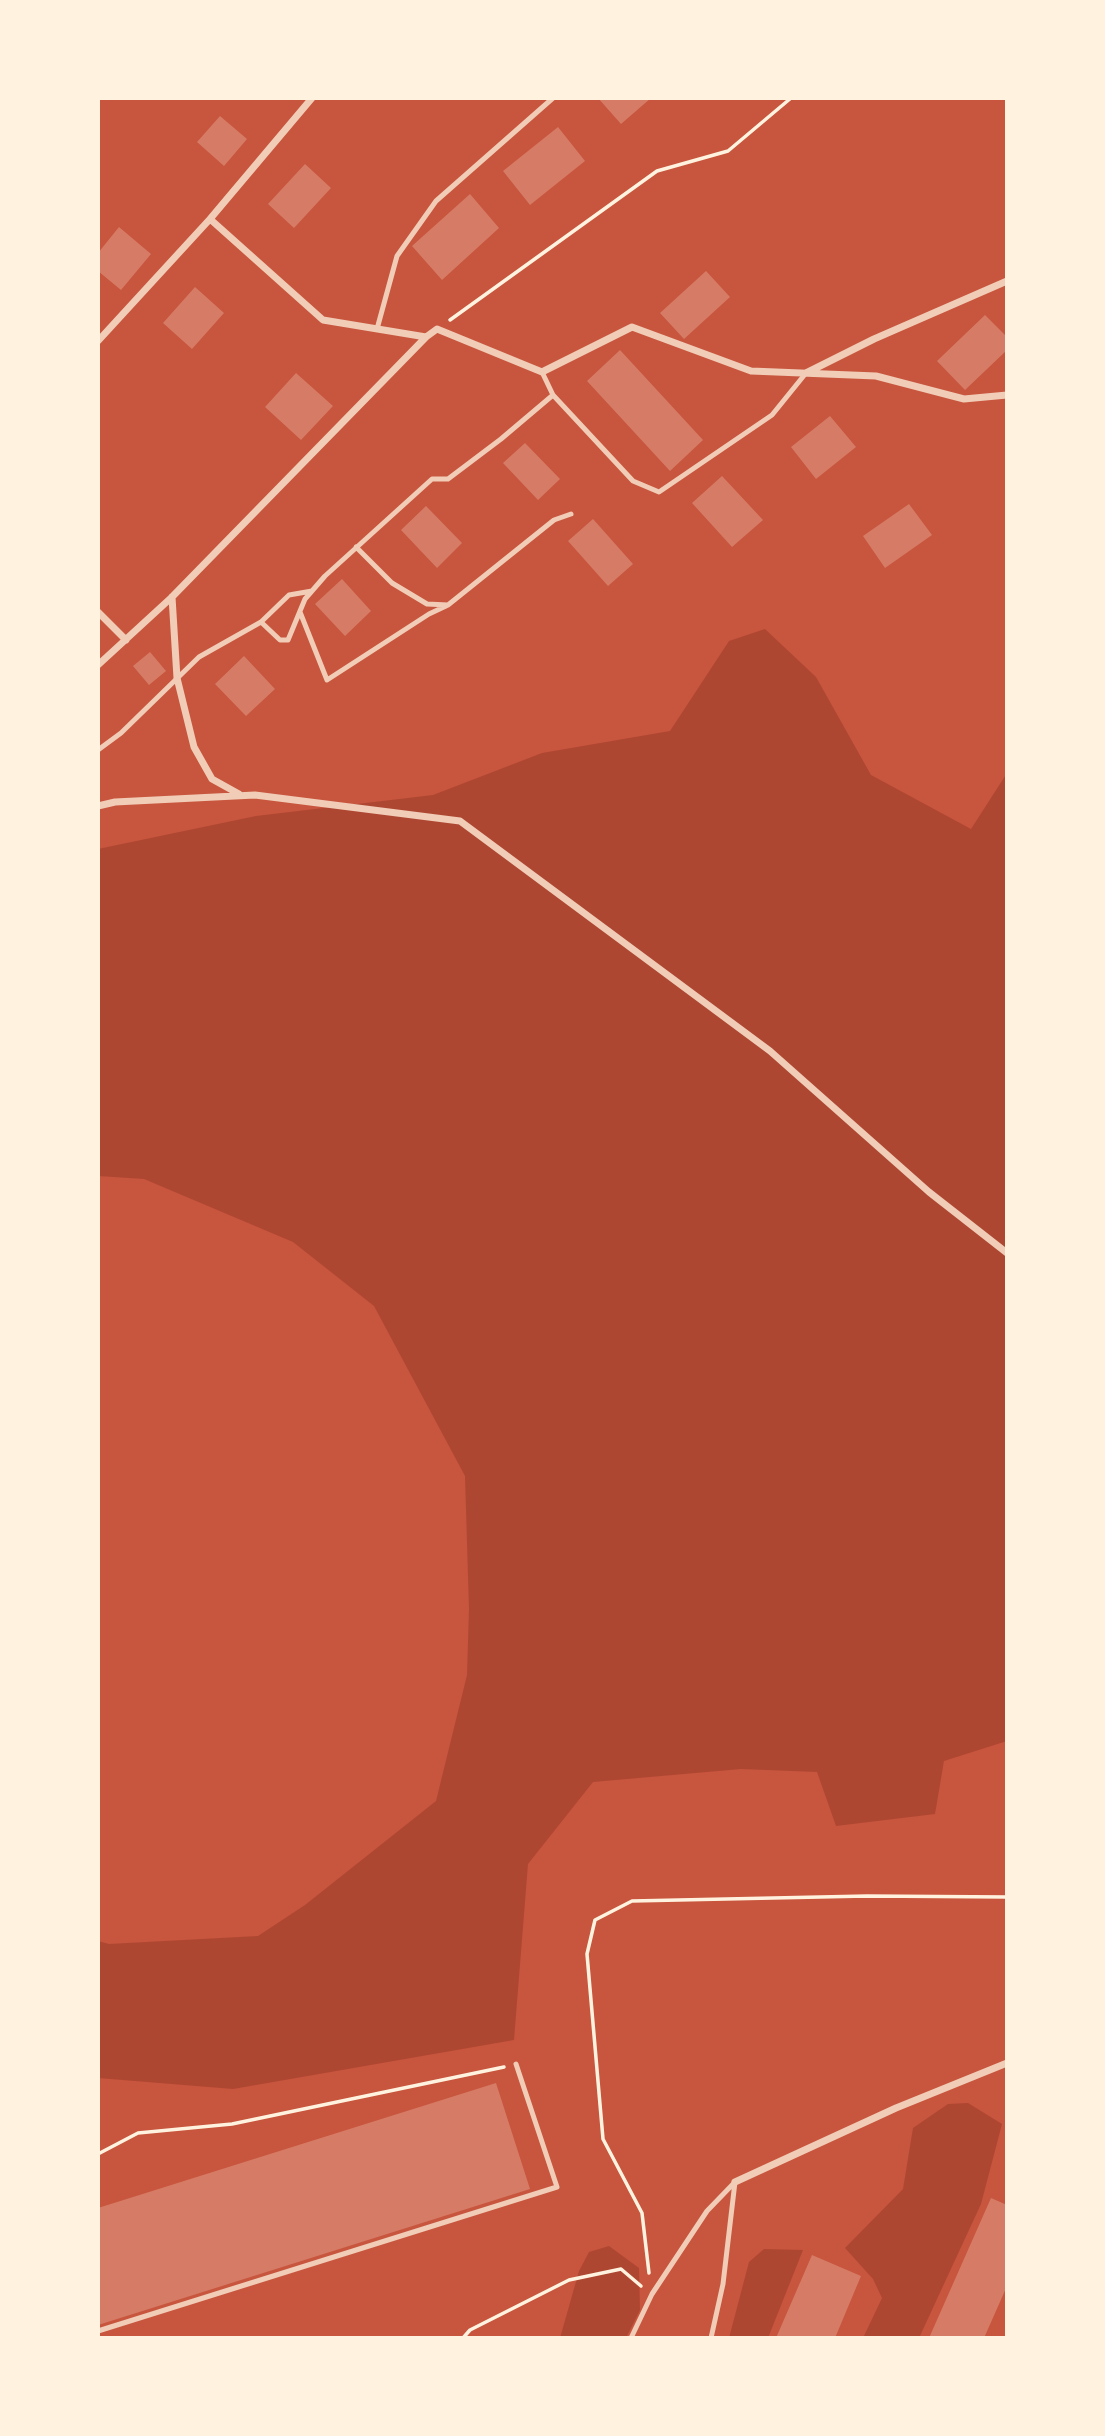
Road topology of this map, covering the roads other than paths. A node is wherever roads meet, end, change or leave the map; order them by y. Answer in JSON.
{"nodes":[{"id":1,"x":312,"y":98,"type":"edge"},
{"id":2,"x":553,"y":98,"type":"edge"},
{"id":3,"x":210,"y":219,"type":"junction"},
{"id":4,"x":1007,"y":281,"type":"edge"},
{"id":5,"x":377,"y":329,"type":"junction"},
{"id":6,"x":426,"y":337,"type":"junction"},
{"id":7,"x":98,"y":341,"type":"edge"},
{"id":8,"x":542,"y":372,"type":"junction"},
{"id":9,"x":806,"y":373,"type":"junction"},
{"id":10,"x":553,"y":395,"type":"junction"},
{"id":11,"x":1007,"y":395,"type":"edge"},
{"id":12,"x":571,"y":514,"type":"dead end"},
{"id":13,"x":356,"y":547,"type":"junction"},
{"id":14,"x":312,"y":590,"type":"junction"},
{"id":15,"x":172,"y":597,"type":"junction"},
{"id":16,"x":448,"y":606,"type":"junction"},
{"id":17,"x":98,"y":612,"type":"edge"},
{"id":18,"x":300,"y":612,"type":"junction"},
{"id":19,"x":261,"y":622,"type":"junction"},
{"id":20,"x":126,"y":640,"type":"junction"},
{"id":21,"x":98,"y":665,"type":"edge"},
{"id":22,"x":177,"y":678,"type":"junction"},
{"id":23,"x":98,"y":750,"type":"edge"},
{"id":24,"x":239,"y":795,"type":"junction"},
{"id":25,"x":98,"y":807,"type":"edge"},
{"id":26,"x":1007,"y":1253,"type":"edge"},
{"id":27,"x":1007,"y":2063,"type":"edge"},
{"id":28,"x":516,"y":2064,"type":"road end"},
{"id":29,"x":735,"y":2182,"type":"junction"},
{"id":30,"x":98,"y":2331,"type":"edge"},
{"id":31,"x":631,"y":2338,"type":"edge"},
{"id":32,"x":711,"y":2338,"type":"edge"}],
"edges":[{"from":1,"to":3,"type":"street"},
{"from":2,"to":5,"type":"lane"},
{"from":3,"to":5,"type":"street"},
{"from":3,"to":7,"type":"street"},
{"from":4,"to":9,"type":"street"},
{"from":5,"to":6,"type":"street"},
{"from":6,"to":8,"type":"street"},
{"from":6,"to":15,"type":"street"},
{"from":8,"to":9,"type":"street"},
{"from":8,"to":10,"type":"lane"},
{"from":9,"to":10,"type":"lane"},
{"from":9,"to":11,"type":"street"},
{"from":10,"to":13,"type":"lane"},
{"from":12,"to":16,"type":"lane"},
{"from":13,"to":14,"type":"lane"},
{"from":13,"to":16,"type":"lane"},
{"from":14,"to":18,"type":"lane"},
{"from":14,"to":19,"type":"lane"},
{"from":15,"to":20,"type":"street"},
{"from":15,"to":22,"type":"street"},
{"from":16,"to":18,"type":"lane"},
{"from":17,"to":20,"type":"street"},
{"from":18,"to":19,"type":"lane"},
{"from":19,"to":22,"type":"lane"},
{"from":20,"to":21,"type":"street"},
{"from":22,"to":23,"type":"lane"},
{"from":22,"to":24,"type":"street"},
{"from":24,"to":25,"type":"street"},
{"from":24,"to":26,"type":"street"},
{"from":27,"to":29,"type":"street"},
{"from":28,"to":30,"type":"lane"},
{"from":29,"to":31,"type":"lane"},
{"from":29,"to":32,"type":"lane"}]}
